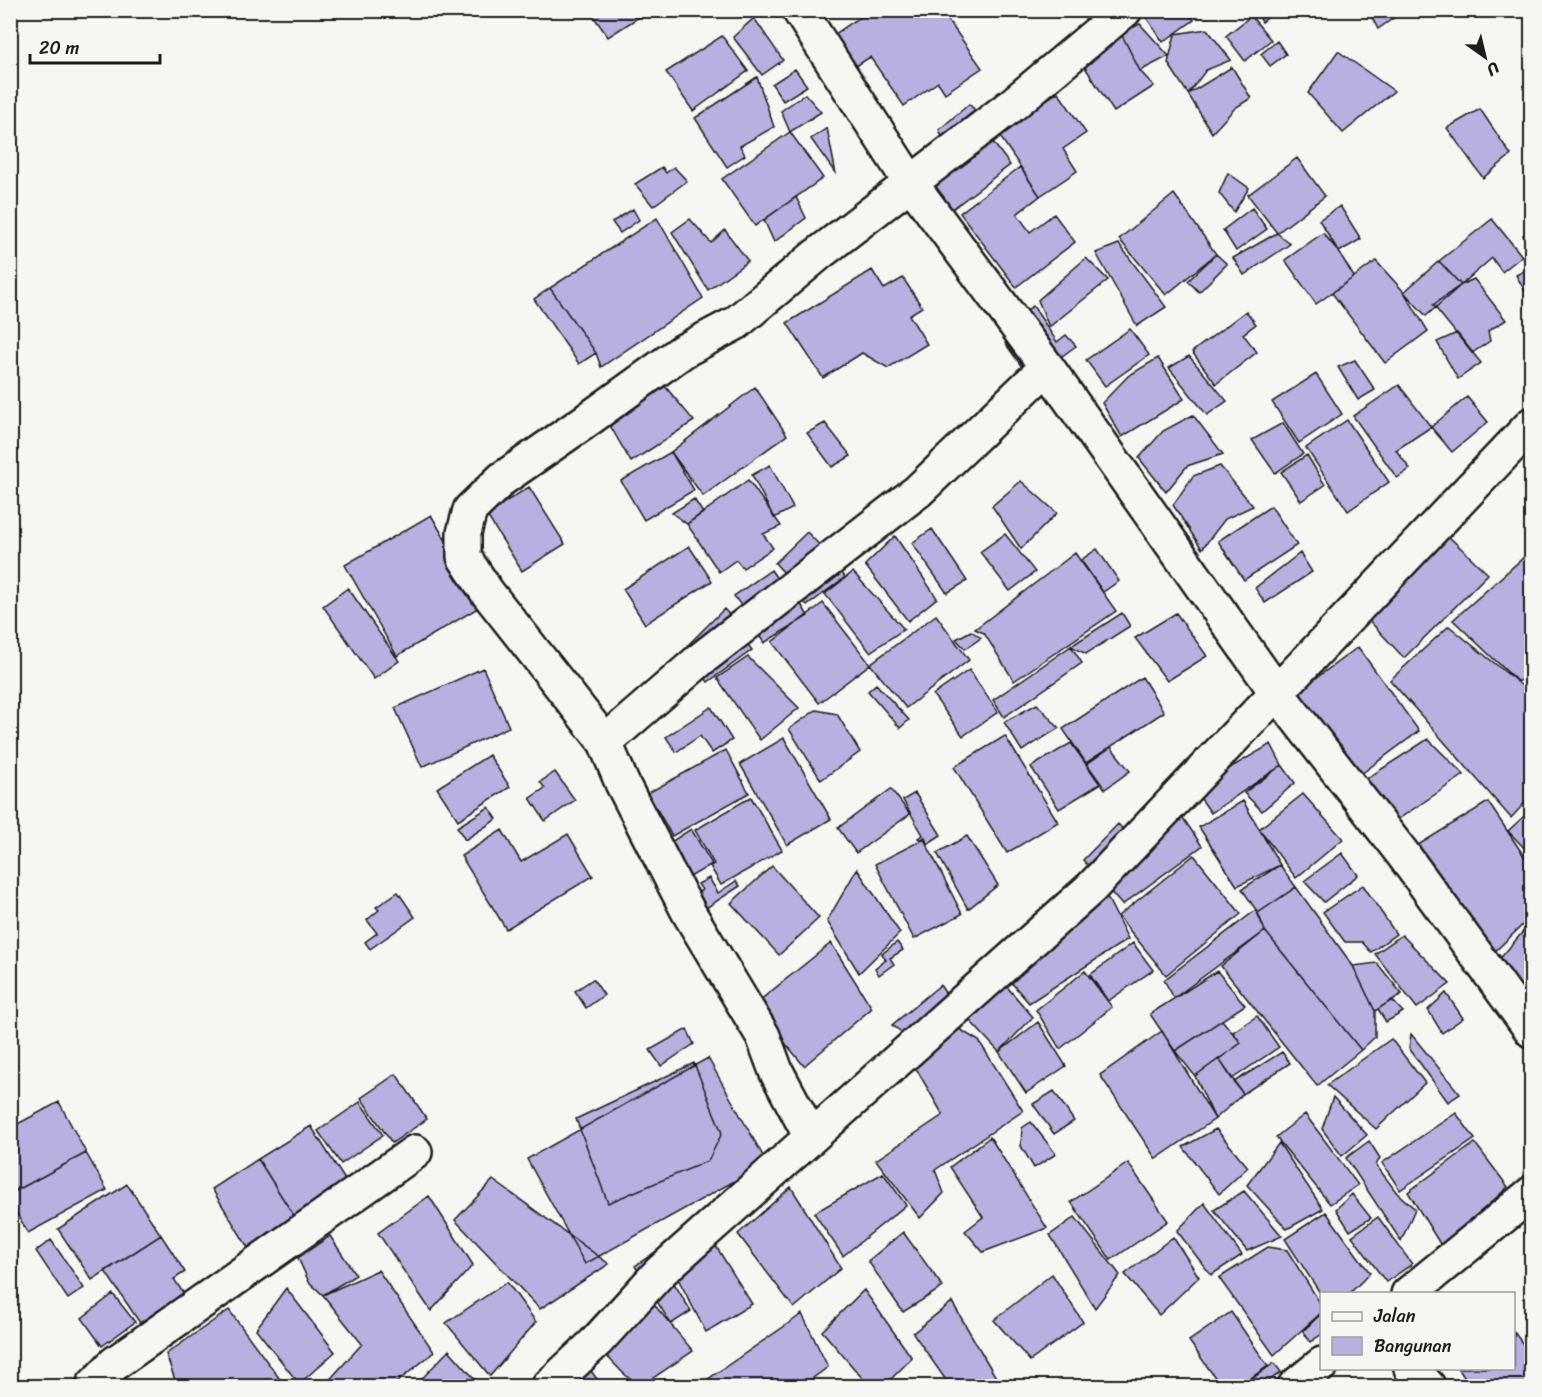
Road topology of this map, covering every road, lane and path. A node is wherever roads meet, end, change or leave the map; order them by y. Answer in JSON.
{"nodes":[{"id":1,"x":799,"y":10,"type":"edge"},
{"id":2,"x":1125,"y":10,"type":"edge"},
{"id":3,"x":910,"y":182,"type":"junction"},
{"id":4,"x":1047,"y":366,"type":"junction"},
{"id":5,"x":1532,"y":424,"type":"edge"},
{"id":6,"x":1277,"y":693,"type":"junction"},
{"id":7,"x":605,"y":742,"type":"junction"},
{"id":8,"x":1532,"y":1030,"type":"edge"},
{"id":9,"x":811,"y":1137,"type":"junction"},
{"id":10,"x":415,"y":1152,"type":"dead end"},
{"id":11,"x":1532,"y":1193,"type":"edge"},
{"id":12,"x":1409,"y":1292,"type":"edge"},
{"id":13,"x":1320,"y":1366,"type":"edge"},
{"id":14,"x":1413,"y":1370,"type":"edge"},
{"id":15,"x":93,"y":1386,"type":"edge"},
{"id":16,"x":549,"y":1386,"type":"edge"},
{"id":17,"x":1294,"y":1386,"type":"edge"},
{"id":18,"x":1428,"y":1386,"type":"edge"}],
"edges":[{"from":1,"to":3,"type":"street"},
{"from":2,"to":3,"type":"street"},
{"from":3,"to":4,"type":"street"},
{"from":3,"to":7,"type":"street"},
{"from":4,"to":6,"type":"street"},
{"from":4,"to":7,"type":"street"},
{"from":5,"to":6,"type":"street"},
{"from":6,"to":8,"type":"street"},
{"from":6,"to":9,"type":"street"},
{"from":7,"to":9,"type":"street"},
{"from":9,"to":16,"type":"street"},
{"from":10,"to":15,"type":"street"},
{"from":11,"to":12,"type":"street"},
{"from":13,"to":17,"type":"street"},
{"from":14,"to":18,"type":"street"}]}
